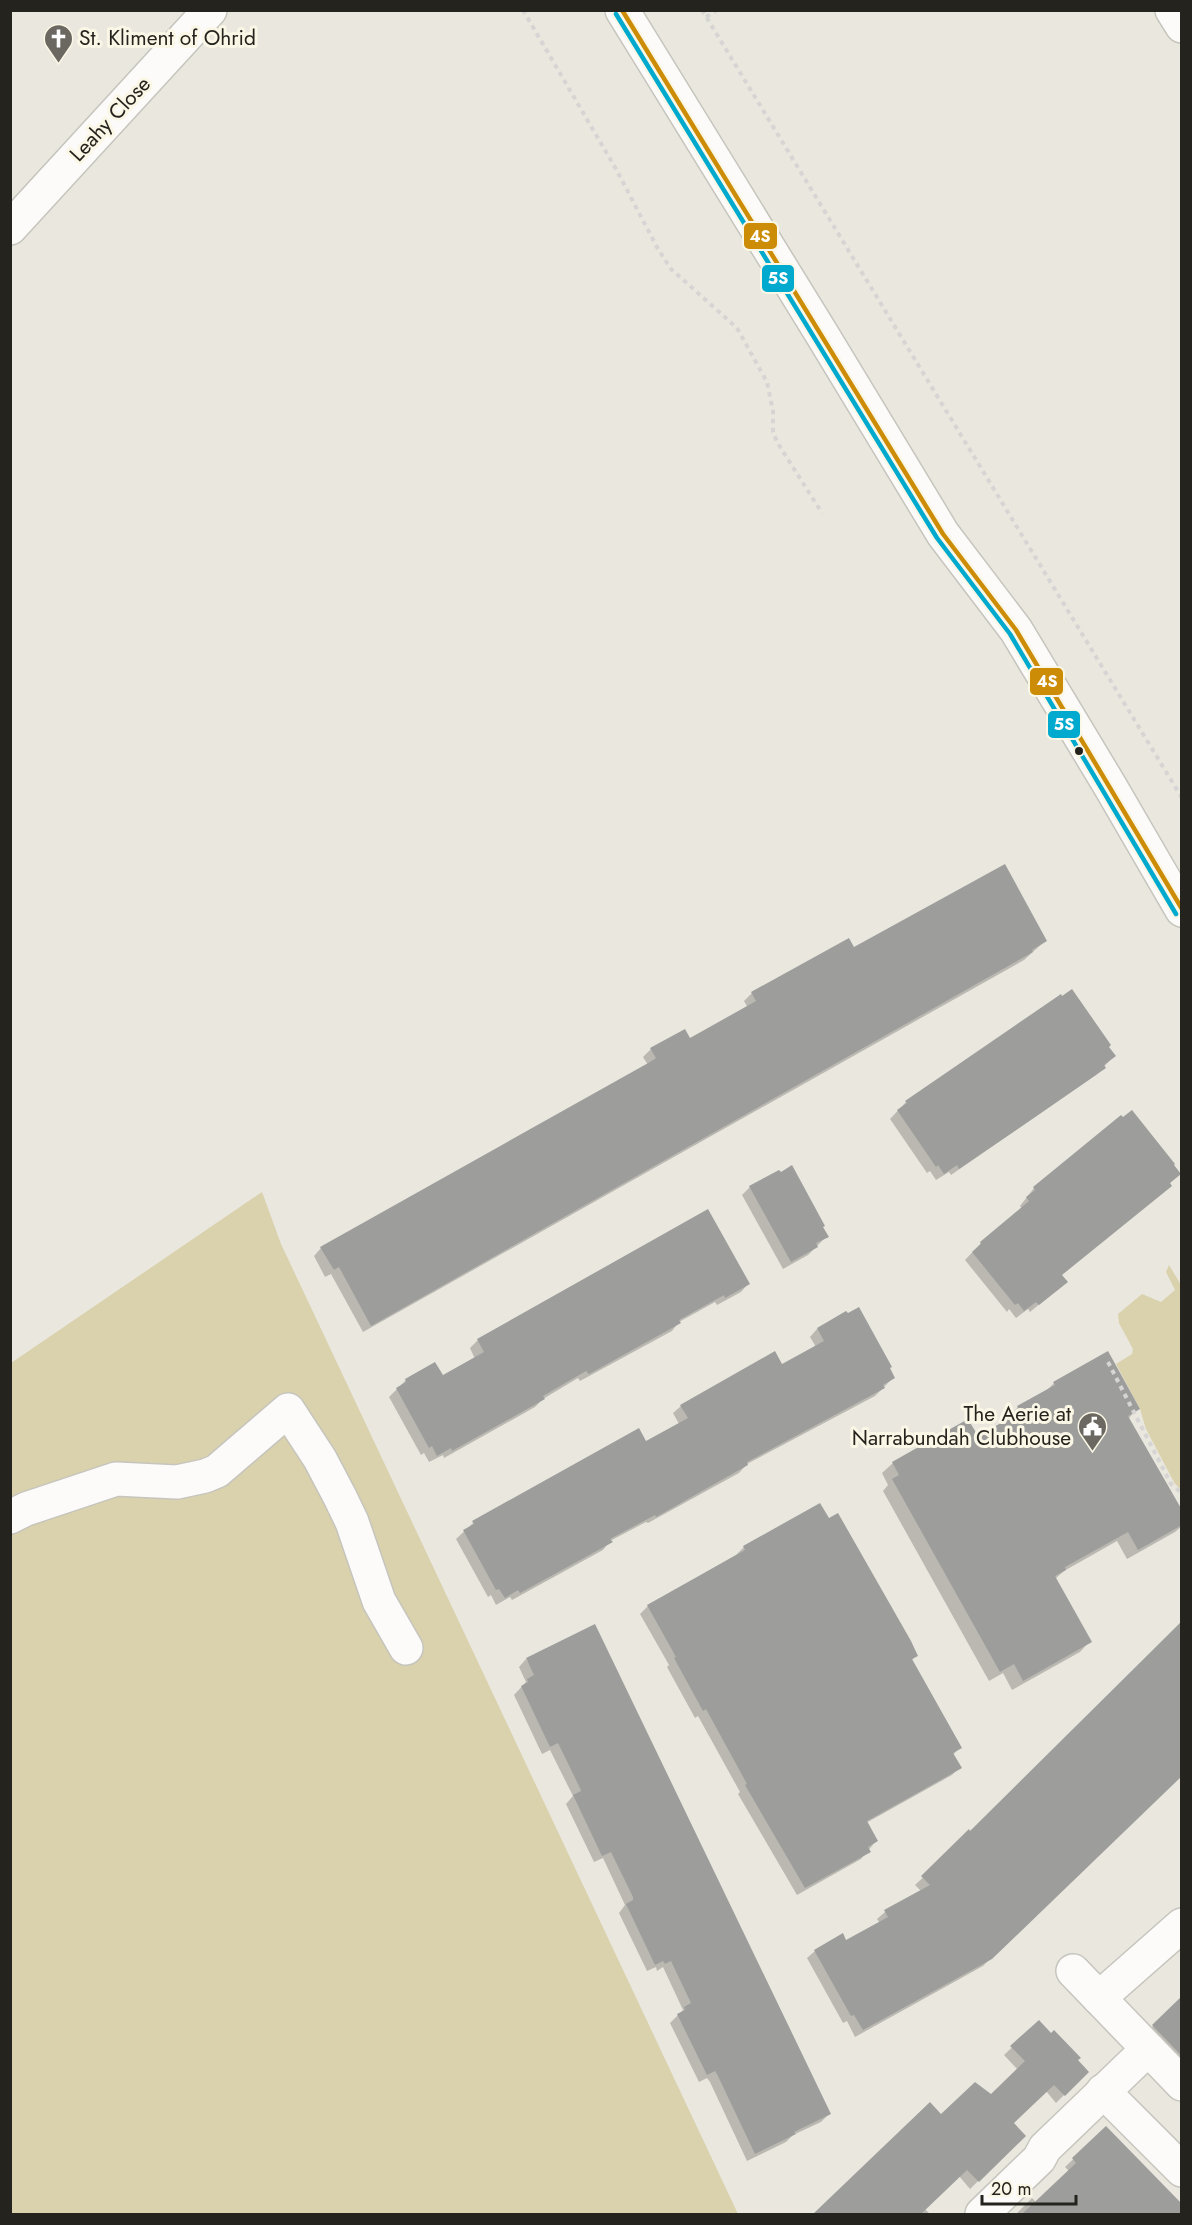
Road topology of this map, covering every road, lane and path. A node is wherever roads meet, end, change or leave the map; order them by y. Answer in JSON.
{"nodes":[{"id":1,"x":210,"y":10,"type":"edge"},
{"id":2,"x":523,"y":10,"type":"edge"},
{"id":3,"x":622,"y":10,"type":"edge"},
{"id":4,"x":702,"y":10,"type":"edge"},
{"id":5,"x":717,"y":10,"type":"edge"},
{"id":6,"x":1172,"y":10,"type":"edge"},
{"id":7,"x":706,"y":17,"type":"junction"},
{"id":8,"x":1182,"y":26,"type":"edge"},
{"id":9,"x":10,"y":228,"type":"edge"},
{"id":10,"x":822,"y":513,"type":"dead end"},
{"id":11,"x":1182,"y":798,"type":"edge"},
{"id":12,"x":1182,"y":910,"type":"edge"},
{"id":13,"x":1108,"y":1362,"type":"dead end"},
{"id":14,"x":1182,"y":1493,"type":"edge"},
{"id":15,"x":10,"y":1517,"type":"edge"},
{"id":16,"x":406,"y":1648,"type":"dead end"},
{"id":17,"x":1182,"y":1925,"type":"edge"},
{"id":18,"x":1073,"y":1971,"type":"dead end"},
{"id":19,"x":1099,"y":1998,"type":"junction"},
{"id":20,"x":1148,"y":2049,"type":"junction"},
{"id":21,"x":1182,"y":2084,"type":"edge"},
{"id":22,"x":1103,"y":2091,"type":"junction"},
{"id":23,"x":1182,"y":2169,"type":"edge"},
{"id":24,"x":982,"y":2214,"type":"edge"}],
"edges":[{"from":1,"to":9,"type":"street","name":"Leahy Close"},
{"from":2,"to":10,"type":"path"},
{"from":3,"to":12,"type":"street"},
{"from":4,"to":7,"type":"path"},
{"from":5,"to":7,"type":"path"},
{"from":6,"to":8,"type":"street"},
{"from":7,"to":11,"type":"path"},
{"from":13,"to":14,"type":"path"},
{"from":15,"to":16,"type":"street"},
{"from":17,"to":19,"type":"street"},
{"from":18,"to":19,"type":"street"},
{"from":19,"to":20,"type":"street"},
{"from":20,"to":21,"type":"street"},
{"from":20,"to":22,"type":"street"},
{"from":22,"to":23,"type":"street"},
{"from":22,"to":24,"type":"street"}]}
